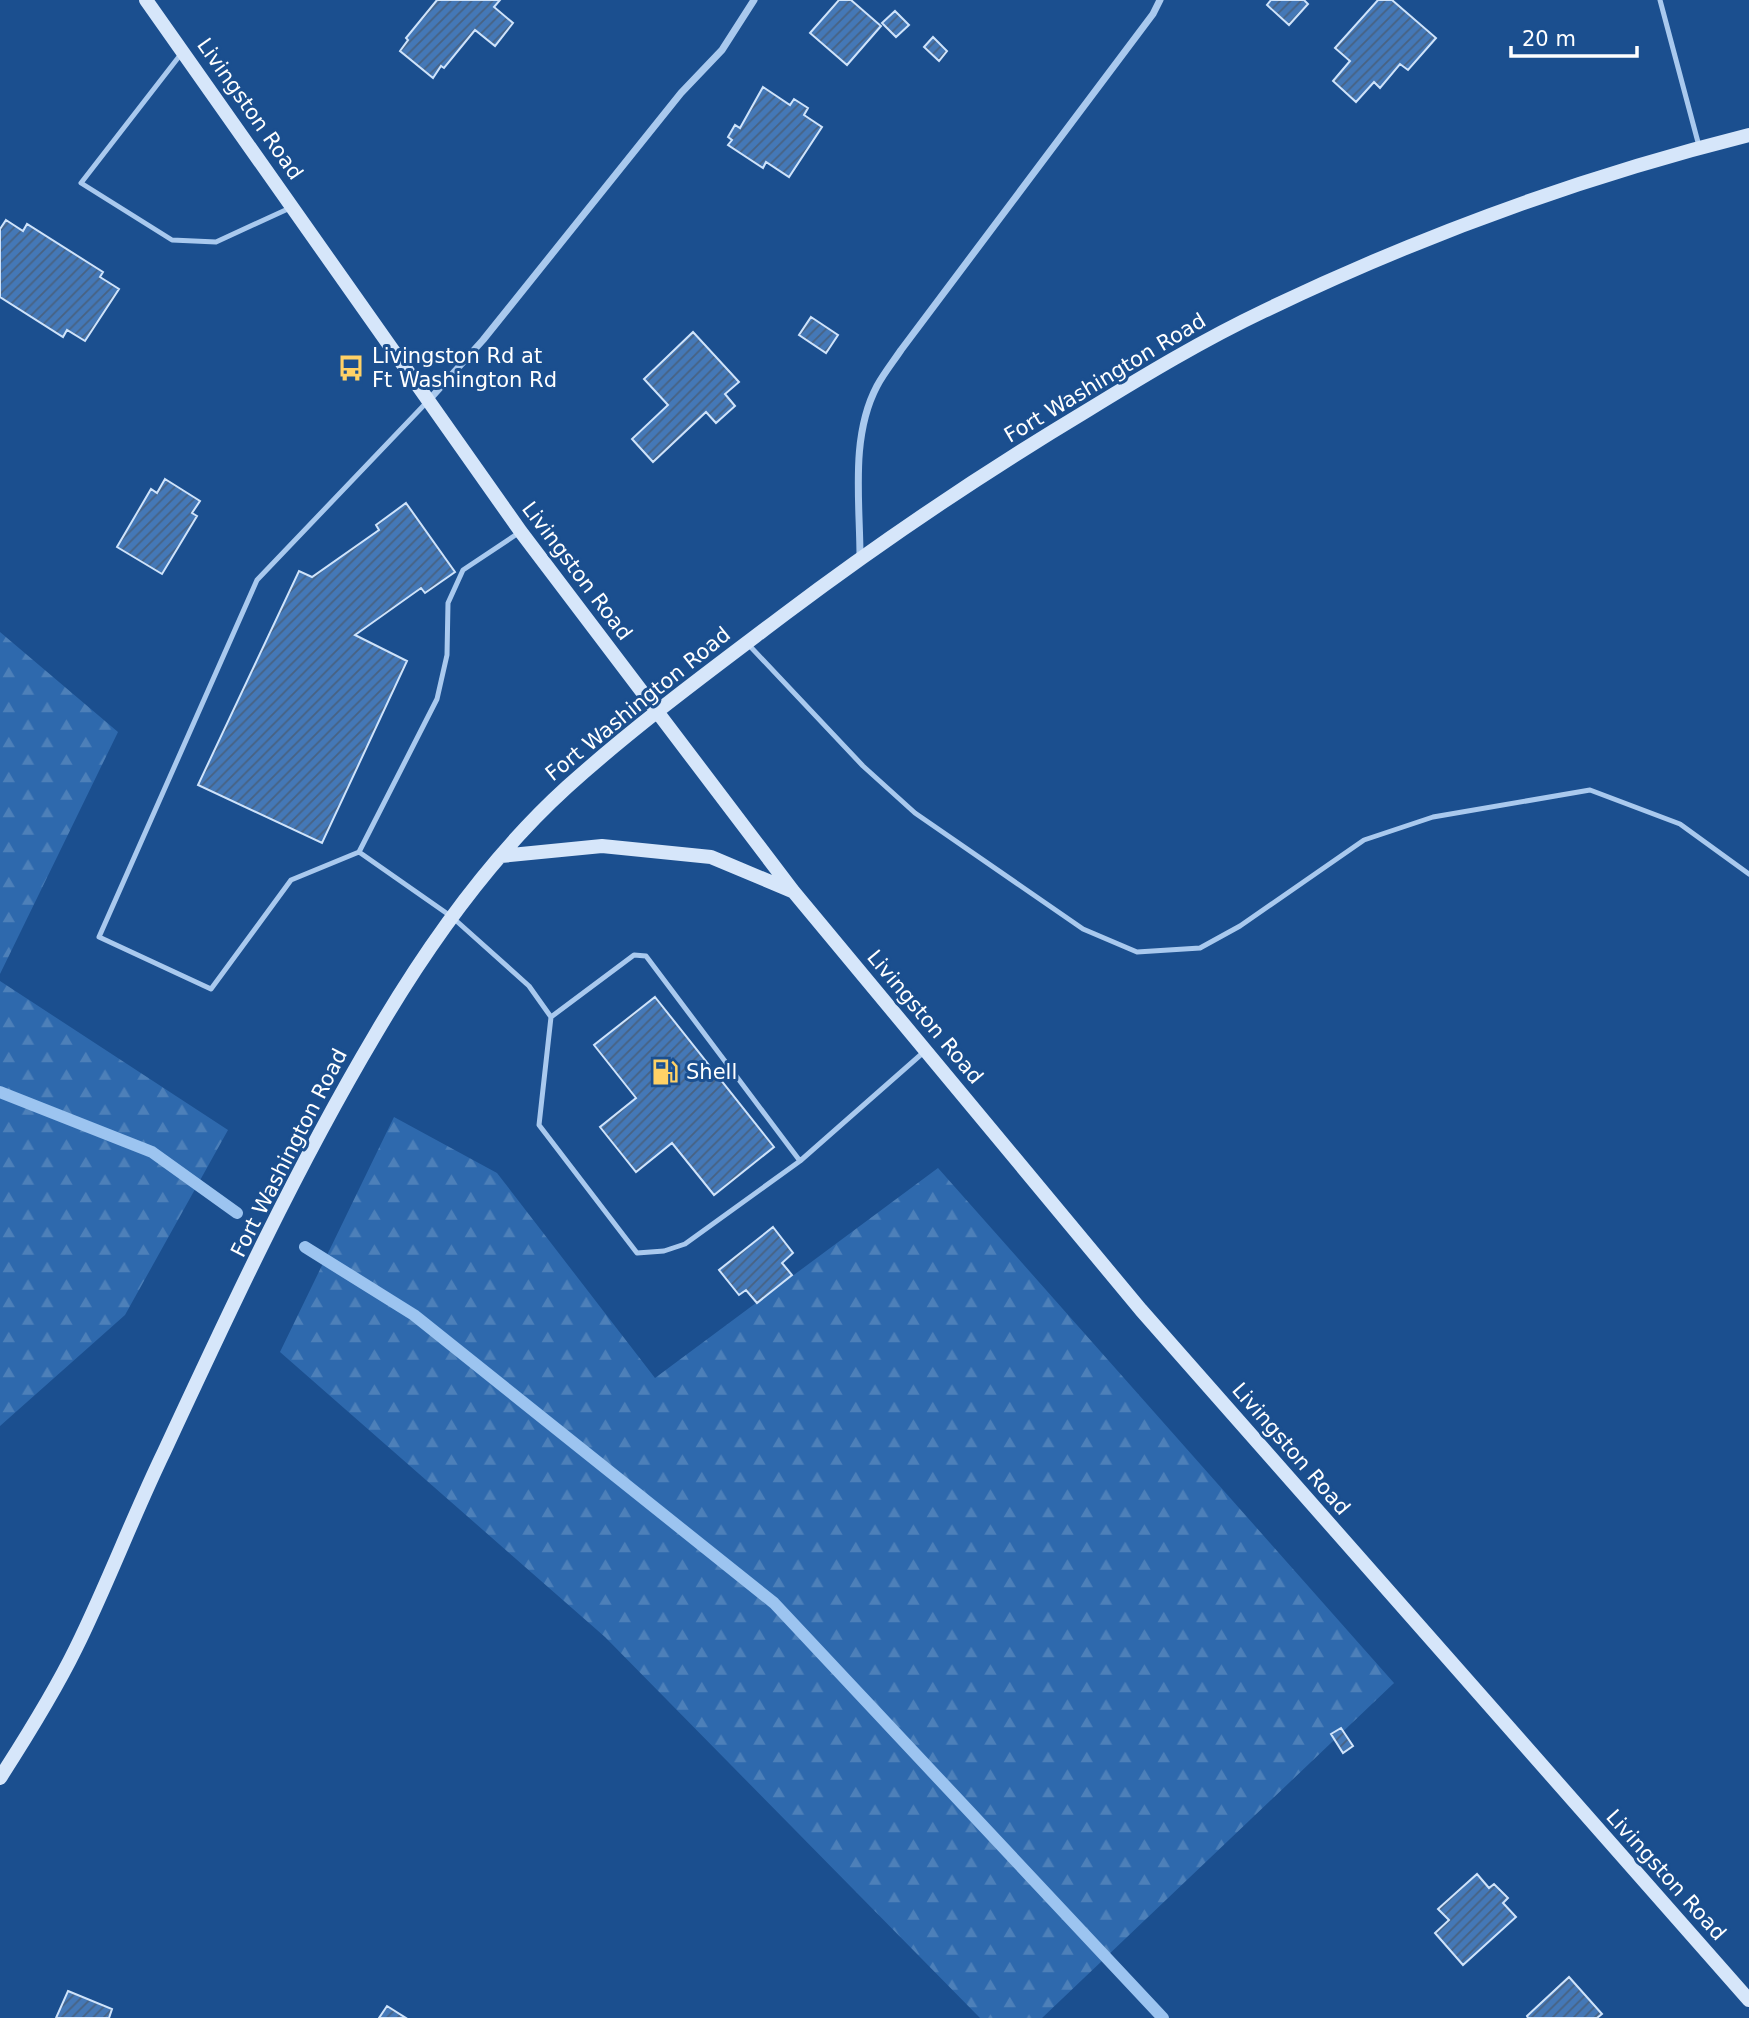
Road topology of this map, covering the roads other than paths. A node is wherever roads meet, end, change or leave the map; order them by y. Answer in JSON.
{"nodes":[{"id":1,"x":146,"y":0,"type":"edge"},
{"id":2,"x":754,"y":0,"type":"edge"},
{"id":3,"x":1160,"y":0,"type":"edge"},
{"id":4,"x":1660,"y":0,"type":"edge"},
{"id":5,"x":183,"y":51,"type":"junction"},
{"id":6,"x":1749,"y":135,"type":"edge"},
{"id":7,"x":1699,"y":147,"type":"junction"},
{"id":8,"x":293,"y":206,"type":"junction"},
{"id":9,"x":428,"y":401,"type":"junction"},
{"id":10,"x":521,"y":532,"type":"junction"},
{"id":11,"x":860,"y":557,"type":"junction"},
{"id":12,"x":747,"y":643,"type":"junction"},
{"id":13,"x":657,"y":713,"type":"junction"},
{"id":14,"x":359,"y":852,"type":"junction"},
{"id":15,"x":501,"y":856,"type":"junction"},
{"id":16,"x":1749,"y":874,"type":"edge"},
{"id":17,"x":793,"y":891,"type":"junction"},
{"id":18,"x":452,"y":917,"type":"junction"},
{"id":19,"x":551,"y":1017,"type":"junction"},
{"id":20,"x":925,"y":1051,"type":"junction"},
{"id":21,"x":800,"y":1161,"type":"junction"},
{"id":22,"x":0,"y":1778,"type":"edge"},
{"id":23,"x":1749,"y":2000,"type":"edge"}],
"edges":[{"from":1,"to":5,"type":"main road","name":"Livingston Road"},
{"from":2,"to":9,"type":"street"},
{"from":3,"to":11,"type":"street"},
{"from":4,"to":7,"type":"lane"},
{"from":5,"to":8,"type":"main road","name":"Livingston Road"},
{"from":5,"to":8,"type":"lane"},
{"from":6,"to":7,"type":"main road","name":"Fort Washington Road"},
{"from":7,"to":11,"type":"main road","name":"Fort Washington Road"},
{"from":8,"to":9,"type":"main road","name":"Livingston Road"},
{"from":9,"to":10,"type":"main road","name":"Livingston Road"},
{"from":9,"to":14,"type":"lane"},
{"from":10,"to":13,"type":"main road","name":"Livingston Road"},
{"from":10,"to":14,"type":"lane"},
{"from":11,"to":12,"type":"main road","name":"Fort Washington Road"},
{"from":12,"to":13,"type":"main road","name":"Fort Washington Road"},
{"from":12,"to":16,"type":"lane"},
{"from":13,"to":15,"type":"main road","name":"Fort Washington Road"},
{"from":13,"to":17,"type":"main road","name":"Livingston Road"},
{"from":14,"to":18,"type":"lane"},
{"from":15,"to":17,"type":"main road"},
{"from":15,"to":18,"type":"main road","name":"Fort Washington Road"},
{"from":17,"to":20,"type":"main road","name":"Livingston Road"},
{"from":18,"to":19,"type":"lane"},
{"from":18,"to":22,"type":"main road","name":"Fort Washington Road"},
{"from":19,"to":21,"type":"lane"},
{"from":19,"to":21,"type":"lane"},
{"from":20,"to":21,"type":"lane"},
{"from":20,"to":23,"type":"main road","name":"Livingston Road"}]}
